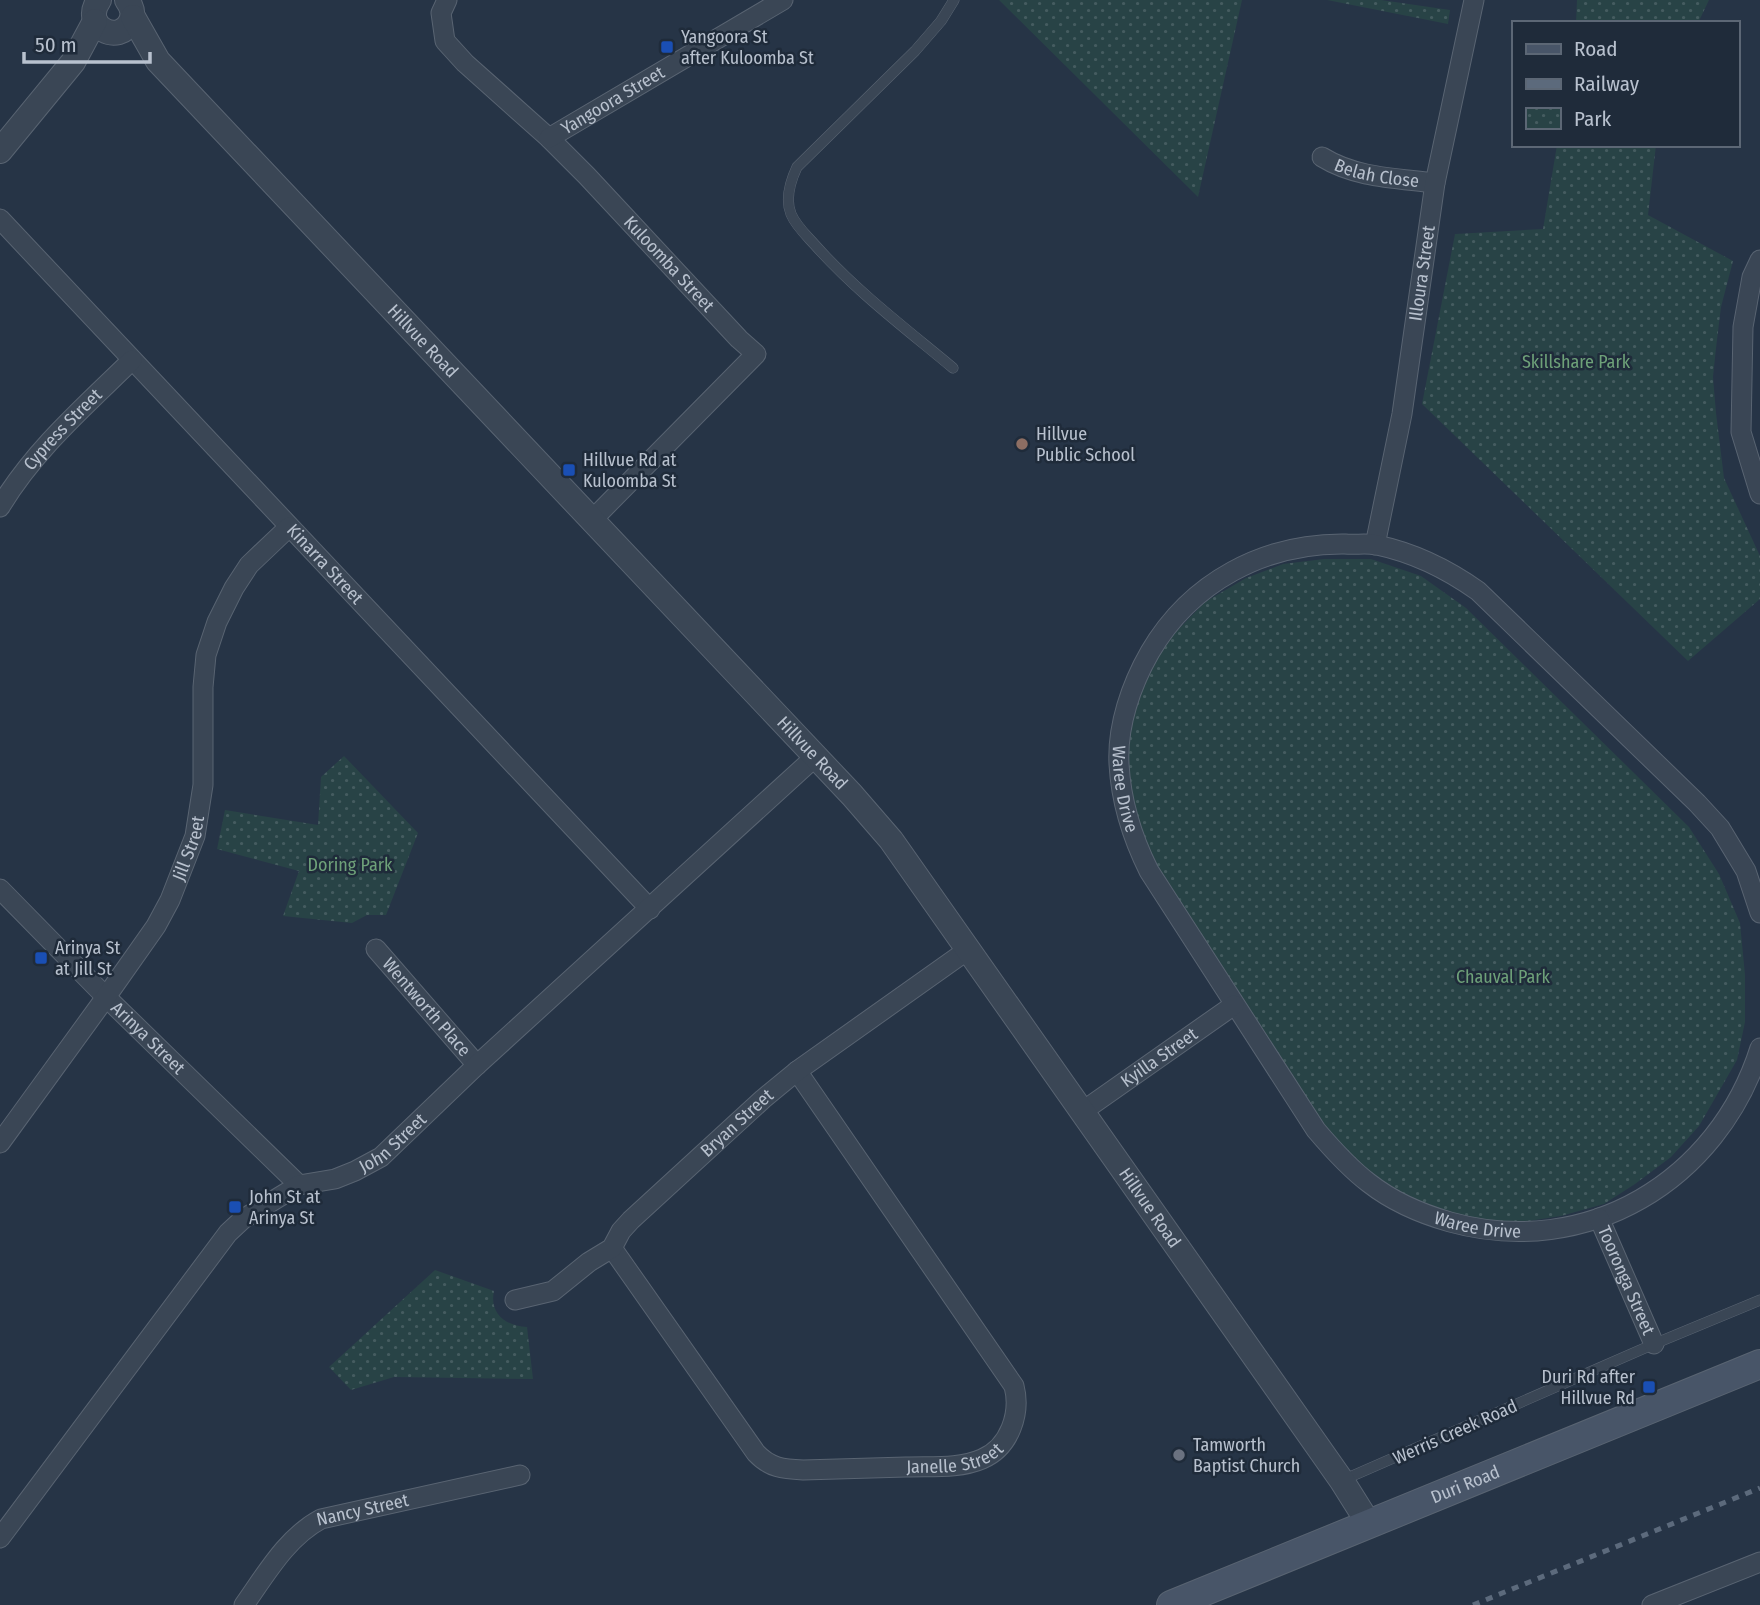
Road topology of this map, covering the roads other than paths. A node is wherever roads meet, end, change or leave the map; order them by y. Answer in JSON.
{"nodes":[{"id":1,"x":447,"y":0,"type":"edge"},
{"id":2,"x":783,"y":0,"type":"edge"},
{"id":3,"x":954,"y":0,"type":"edge"},
{"id":4,"x":1474,"y":0,"type":"edge"},
{"id":5,"x":113,"y":12,"type":"edge"},
{"id":6,"x":549,"y":138,"type":"junction"},
{"id":7,"x":0,"y":151,"type":"edge"},
{"id":8,"x":1322,"y":157,"type":"dead end"},
{"id":9,"x":1436,"y":183,"type":"junction"},
{"id":10,"x":0,"y":219,"type":"edge"},
{"id":11,"x":1760,"y":260,"type":"edge"},
{"id":12,"x":132,"y":360,"type":"junction"},
{"id":13,"x":953,"y":368,"type":"dead end"},
{"id":14,"x":1760,"y":494,"type":"edge"},
{"id":15,"x":0,"y":507,"type":"edge"},
{"id":16,"x":593,"y":519,"type":"junction"},
{"id":17,"x":289,"y":527,"type":"junction"},
{"id":18,"x":1375,"y":545,"type":"junction"},
{"id":19,"x":815,"y":757,"type":"junction"},
{"id":20,"x":0,"y":889,"type":"edge"},
{"id":21,"x":650,"y":909,"type":"junction"},
{"id":22,"x":1760,"y":913,"type":"edge"},
{"id":23,"x":376,"y":948,"type":"dead end"},
{"id":24,"x":969,"y":949,"type":"junction"},
{"id":25,"x":106,"y":998,"type":"junction"},
{"id":26,"x":1234,"y":1005,"type":"junction"},
{"id":27,"x":1760,"y":1048,"type":"edge"},
{"id":28,"x":477,"y":1065,"type":"junction"},
{"id":29,"x":797,"y":1071,"type":"junction"},
{"id":30,"x":1083,"y":1111,"type":"junction"},
{"id":31,"x":0,"y":1143,"type":"edge"},
{"id":32,"x":299,"y":1185,"type":"junction"},
{"id":33,"x":1599,"y":1218,"type":"junction"},
{"id":34,"x":612,"y":1248,"type":"junction"},
{"id":35,"x":515,"y":1300,"type":"dead end"},
{"id":36,"x":1760,"y":1300,"type":"edge"},
{"id":37,"x":1654,"y":1344,"type":"junction"},
{"id":38,"x":1760,"y":1364,"type":"edge"},
{"id":39,"x":520,"y":1475,"type":"dead end"},
{"id":40,"x":1342,"y":1480,"type":"junction"},
{"id":41,"x":1369,"y":1524,"type":"junction"},
{"id":42,"x":0,"y":1538,"type":"edge"},
{"id":43,"x":1760,"y":1562,"type":"edge"},
{"id":44,"x":244,"y":1605,"type":"edge"},
{"id":45,"x":1171,"y":1605,"type":"edge"},
{"id":46,"x":1652,"y":1605,"type":"edge"}],
"edges":[{"from":1,"to":6,"type":"street","name":"Kuloomba Street"},
{"from":2,"to":6,"type":"street","name":"Yangoora Street"},
{"from":3,"to":13,"type":"lane"},
{"from":4,"to":9,"type":"street","name":"Illoura Street"},
{"from":5,"to":7,"type":"street"},
{"from":5,"to":16,"type":"street","name":"Hillvue Road"},
{"from":6,"to":16,"type":"street","name":"Kuloomba Street"},
{"from":8,"to":9,"type":"street","name":"Belah Close"},
{"from":9,"to":18,"type":"street","name":"Illoura Street"},
{"from":10,"to":12,"type":"street","name":"Kinarra Street"},
{"from":11,"to":14,"type":"street"},
{"from":12,"to":15,"type":"street","name":"Cypress Street"},
{"from":12,"to":17,"type":"street","name":"Kinarra Street"},
{"from":16,"to":19,"type":"street","name":"Hillvue Road"},
{"from":17,"to":21,"type":"street","name":"Kinarra Street"},
{"from":17,"to":25,"type":"street","name":"Jill Street"},
{"from":18,"to":22,"type":"street","name":"Waree Drive"},
{"from":18,"to":26,"type":"street","name":"Waree Drive"},
{"from":19,"to":21,"type":"street","name":"John Street"},
{"from":19,"to":24,"type":"street","name":"Hillvue Road"},
{"from":20,"to":25,"type":"street","name":"Arinya Street"},
{"from":21,"to":28,"type":"street","name":"John Street"},
{"from":23,"to":28,"type":"street","name":"Wentworth Place"},
{"from":24,"to":29,"type":"street","name":"Bryan Street"},
{"from":24,"to":30,"type":"street","name":"Hillvue Road"},
{"from":25,"to":31,"type":"street","name":"Jill Street"},
{"from":25,"to":32,"type":"street","name":"Arinya Street"},
{"from":26,"to":30,"type":"street","name":"Kyilla Street"},
{"from":26,"to":33,"type":"street","name":"Waree Drive"},
{"from":27,"to":33,"type":"street","name":"Waree Drive"},
{"from":28,"to":32,"type":"street","name":"John Street"},
{"from":29,"to":34,"type":"street","name":"Bryan Street"},
{"from":29,"to":34,"type":"street","name":"Janelle Street"},
{"from":30,"to":40,"type":"street","name":"Hillvue Road"},
{"from":32,"to":42,"type":"street","name":"John Street"},
{"from":33,"to":37,"type":"street","name":"Tooronga Street"},
{"from":34,"to":35,"type":"street","name":"Bryan Street"},
{"from":36,"to":37,"type":"lane","name":"Werris Creek Road"},
{"from":37,"to":40,"type":"lane","name":"Werris Creek Road"},
{"from":38,"to":41,"type":"main road","name":"Duri Road"},
{"from":39,"to":44,"type":"street","name":"Nancy Street"},
{"from":40,"to":41,"type":"street","name":"Hillvue Road"},
{"from":41,"to":45,"type":"main road","name":"Duri Road"},
{"from":43,"to":46,"type":"street"}]}
